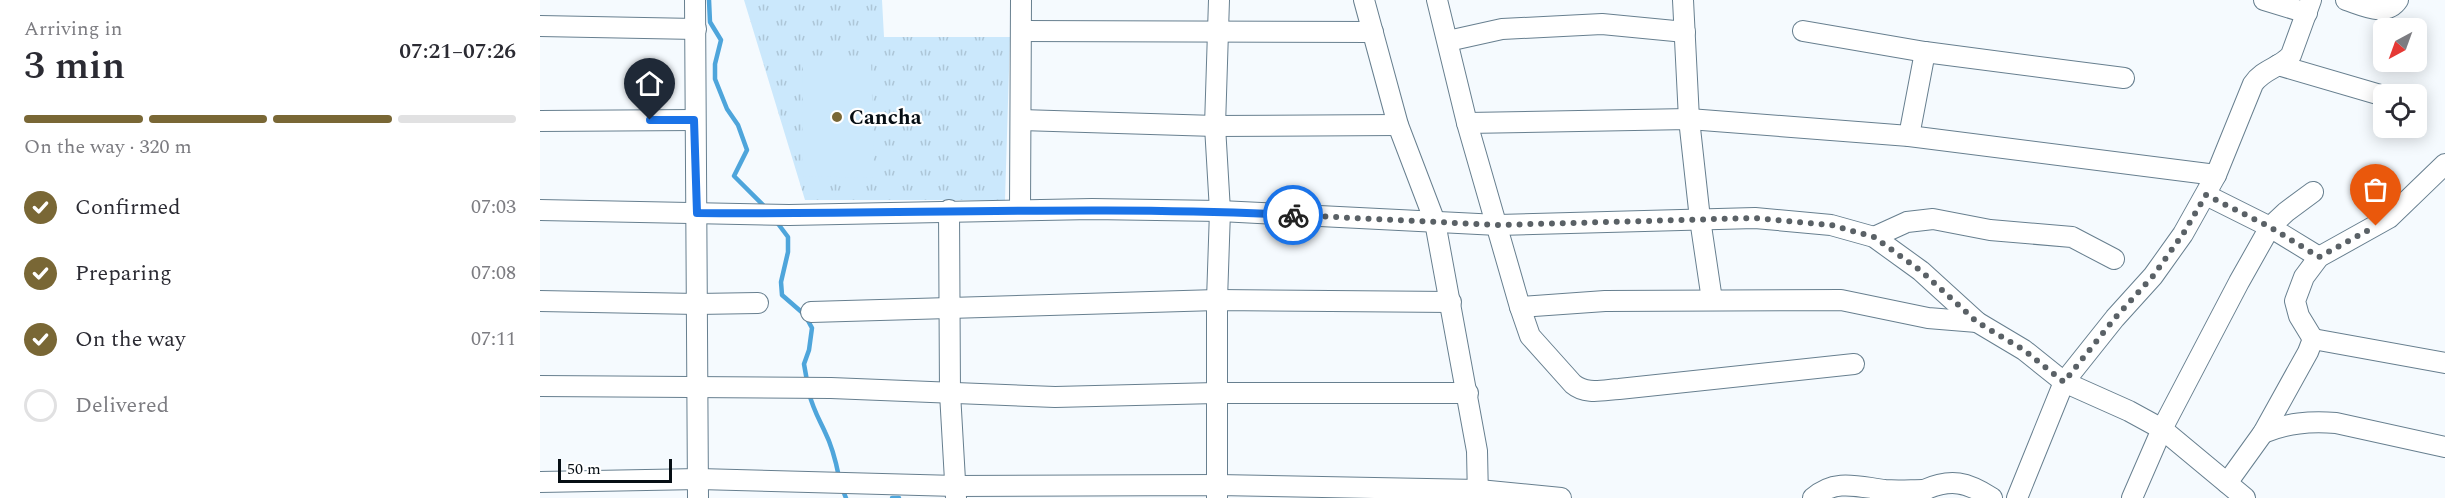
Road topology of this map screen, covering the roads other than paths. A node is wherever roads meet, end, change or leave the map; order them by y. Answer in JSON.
{"nodes":[{"id":1,"x":695,"y":0,"type":"edge"},
{"id":2,"x":1021,"y":0,"type":"edge"},
{"id":3,"x":1219,"y":0,"type":"edge"},
{"id":4,"x":1364,"y":0,"type":"edge"},
{"id":5,"x":1437,"y":0,"type":"edge"},
{"id":6,"x":1683,"y":0,"type":"edge"},
{"id":7,"x":2264,"y":0,"type":"edge"},
{"id":8,"x":2346,"y":0,"type":"edge"},
{"id":9,"x":2398,"y":0,"type":"edge"},
{"id":10,"x":2309,"y":6,"type":"edge"},
{"id":11,"x":540,"y":26,"type":"edge"},
{"id":12,"x":696,"y":29,"type":"junction"},
{"id":13,"x":1021,"y":31,"type":"junction"},
{"id":14,"x":1217,"y":31,"type":"junction"},
{"id":15,"x":1803,"y":31,"type":"dead end"},
{"id":16,"x":1373,"y":32,"type":"junction"},
{"id":17,"x":1685,"y":32,"type":"junction"},
{"id":18,"x":1448,"y":41,"type":"junction"},
{"id":19,"x":1925,"y":52,"type":"junction"},
{"id":20,"x":2278,"y":65,"type":"junction"},
{"id":21,"x":2124,"y":78,"type":"dead end"},
{"id":22,"x":2373,"y":93,"type":"edge"},
{"id":23,"x":1689,"y":119,"type":"junction"},
{"id":24,"x":694,"y":120,"type":"junction"},
{"id":25,"x":1021,"y":120,"type":"junction"},
{"id":26,"x":540,"y":121,"type":"edge"},
{"id":27,"x":1467,"y":123,"type":"junction"},
{"id":28,"x":1398,"y":125,"type":"junction"},
{"id":29,"x":1215,"y":126,"type":"junction"},
{"id":30,"x":1909,"y":136,"type":"junction"},
{"id":31,"x":2445,"y":164,"type":"edge"},
{"id":32,"x":2216,"y":175,"type":"junction"},
{"id":33,"x":2313,"y":192,"type":"dead end"},
{"id":34,"x":2206,"y":195,"type":"junction"},
{"id":35,"x":540,"y":210,"type":"edge"},
{"id":36,"x":949,"y":210,"type":"junction"},
{"id":37,"x":1020,"y":210,"type":"junction"},
{"id":38,"x":1220,"y":211,"type":"junction"},
{"id":39,"x":697,"y":213,"type":"junction"},
{"id":40,"x":1700,"y":219,"type":"junction"},
{"id":41,"x":1435,"y":222,"type":"junction"},
{"id":42,"x":1498,"y":225,"type":"junction"},
{"id":43,"x":2270,"y":227,"type":"junction"},
{"id":44,"x":1874,"y":237,"type":"junction"},
{"id":45,"x":2319,"y":257,"type":"junction"},
{"id":46,"x":2114,"y":259,"type":"dead end"},
{"id":47,"x":1216,"y":300,"type":"junction"},
{"id":48,"x":1712,"y":300,"type":"junction"},
{"id":49,"x":540,"y":301,"type":"edge"},
{"id":50,"x":1451,"y":302,"type":"junction"},
{"id":51,"x":758,"y":303,"type":"dead end"},
{"id":52,"x":697,"y":304,"type":"junction"},
{"id":53,"x":950,"y":307,"type":"junction"},
{"id":54,"x":1520,"y":307,"type":"junction"},
{"id":55,"x":811,"y":312,"type":"dead end"},
{"id":56,"x":1977,"y":322,"type":"junction"},
{"id":57,"x":2313,"y":339,"type":"junction"},
{"id":58,"x":2445,"y":363,"type":"edge"},
{"id":59,"x":1854,"y":364,"type":"dead end"},
{"id":60,"x":2064,"y":382,"type":"junction"},
{"id":61,"x":540,"y":386,"type":"edge"},
{"id":62,"x":698,"y":386,"type":"junction"},
{"id":63,"x":950,"y":393,"type":"junction"},
{"id":64,"x":1216,"y":393,"type":"junction"},
{"id":65,"x":1468,"y":393,"type":"junction"},
{"id":66,"x":2162,"y":429,"type":"junction"},
{"id":67,"x":2264,"y":433,"type":"junction"},
{"id":68,"x":2445,"y":447,"type":"edge"},
{"id":69,"x":540,"y":482,"type":"edge"},
{"id":70,"x":2227,"y":483,"type":"junction"},
{"id":71,"x":698,"y":489,"type":"edge"},
{"id":72,"x":956,"y":492,"type":"edge"},
{"id":73,"x":1218,"y":492,"type":"edge"},
{"id":74,"x":1479,"y":494,"type":"edge"},
{"id":75,"x":1922,"y":494,"type":"edge"},
{"id":76,"x":1561,"y":498,"type":"edge"},
{"id":77,"x":1813,"y":498,"type":"edge"},
{"id":78,"x":1992,"y":498,"type":"edge"},
{"id":79,"x":2018,"y":498,"type":"edge"},
{"id":80,"x":2133,"y":498,"type":"edge"},
{"id":81,"x":2244,"y":498,"type":"edge"}],
"edges":[{"from":1,"to":12,"type":"street"},
{"from":2,"to":13,"type":"street"},
{"from":3,"to":14,"type":"street"},
{"from":4,"to":16,"type":"street"},
{"from":5,"to":18,"type":"street"},
{"from":6,"to":17,"type":"street"},
{"from":7,"to":10,"type":"street"},
{"from":8,"to":9,"type":"street"},
{"from":10,"to":20,"type":"street"},
{"from":11,"to":12,"type":"street"},
{"from":12,"to":24,"type":"street"},
{"from":13,"to":14,"type":"street"},
{"from":13,"to":25,"type":"street"},
{"from":14,"to":16,"type":"street"},
{"from":14,"to":29,"type":"street"},
{"from":15,"to":19,"type":"street"},
{"from":16,"to":28,"type":"street"},
{"from":17,"to":18,"type":"street"},
{"from":17,"to":23,"type":"street"},
{"from":18,"to":27,"type":"street"},
{"from":19,"to":21,"type":"street"},
{"from":19,"to":30,"type":"street"},
{"from":20,"to":22,"type":"street"},
{"from":20,"to":32,"type":"street"},
{"from":23,"to":27,"type":"street"},
{"from":23,"to":30,"type":"street"},
{"from":23,"to":40,"type":"street"},
{"from":24,"to":26,"type":"street"},
{"from":24,"to":39,"type":"street"},
{"from":25,"to":29,"type":"street"},
{"from":25,"to":37,"type":"street"},
{"from":27,"to":42,"type":"street"},
{"from":28,"to":29,"type":"street"},
{"from":28,"to":41,"type":"street"},
{"from":29,"to":38,"type":"street"},
{"from":30,"to":32,"type":"street"},
{"from":31,"to":45,"type":"street"},
{"from":32,"to":34,"type":"street"},
{"from":33,"to":43,"type":"street"},
{"from":34,"to":43,"type":"street"},
{"from":34,"to":60,"type":"street"},
{"from":35,"to":39,"type":"street"},
{"from":36,"to":37,"type":"street"},
{"from":36,"to":39,"type":"street"},
{"from":36,"to":53,"type":"street"},
{"from":37,"to":38,"type":"street"},
{"from":38,"to":41,"type":"street"},
{"from":38,"to":47,"type":"street"},
{"from":39,"to":52,"type":"street"},
{"from":40,"to":42,"type":"street"},
{"from":40,"to":44,"type":"street"},
{"from":40,"to":48,"type":"street"},
{"from":41,"to":42,"type":"street"},
{"from":41,"to":50,"type":"street"},
{"from":42,"to":54,"type":"street"},
{"from":43,"to":45,"type":"street"},
{"from":43,"to":66,"type":"street"},
{"from":44,"to":46,"type":"street"},
{"from":44,"to":56,"type":"street"},
{"from":45,"to":57,"type":"street"},
{"from":47,"to":50,"type":"street"},
{"from":47,"to":53,"type":"street"},
{"from":47,"to":64,"type":"street"},
{"from":48,"to":54,"type":"street"},
{"from":48,"to":56,"type":"street"},
{"from":49,"to":52,"type":"street"},
{"from":50,"to":65,"type":"street"},
{"from":51,"to":52,"type":"street"},
{"from":52,"to":62,"type":"street"},
{"from":53,"to":55,"type":"street"},
{"from":53,"to":63,"type":"street"},
{"from":54,"to":59,"type":"street"},
{"from":56,"to":60,"type":"street"},
{"from":57,"to":58,"type":"street"},
{"from":57,"to":67,"type":"street"},
{"from":60,"to":66,"type":"street"},
{"from":60,"to":79,"type":"street"},
{"from":61,"to":62,"type":"street"},
{"from":62,"to":63,"type":"street"},
{"from":62,"to":71,"type":"street"},
{"from":63,"to":64,"type":"street"},
{"from":63,"to":72,"type":"street"},
{"from":64,"to":65,"type":"street"},
{"from":64,"to":73,"type":"street"},
{"from":65,"to":74,"type":"street"},
{"from":66,"to":70,"type":"street"},
{"from":66,"to":80,"type":"street"},
{"from":67,"to":68,"type":"street"},
{"from":67,"to":70,"type":"street"},
{"from":69,"to":71,"type":"street"},
{"from":70,"to":81,"type":"street"},
{"from":71,"to":72,"type":"street"},
{"from":72,"to":73,"type":"street"},
{"from":73,"to":74,"type":"street"},
{"from":74,"to":76,"type":"street"},
{"from":75,"to":77,"type":"street"},
{"from":75,"to":78,"type":"street"}]}
